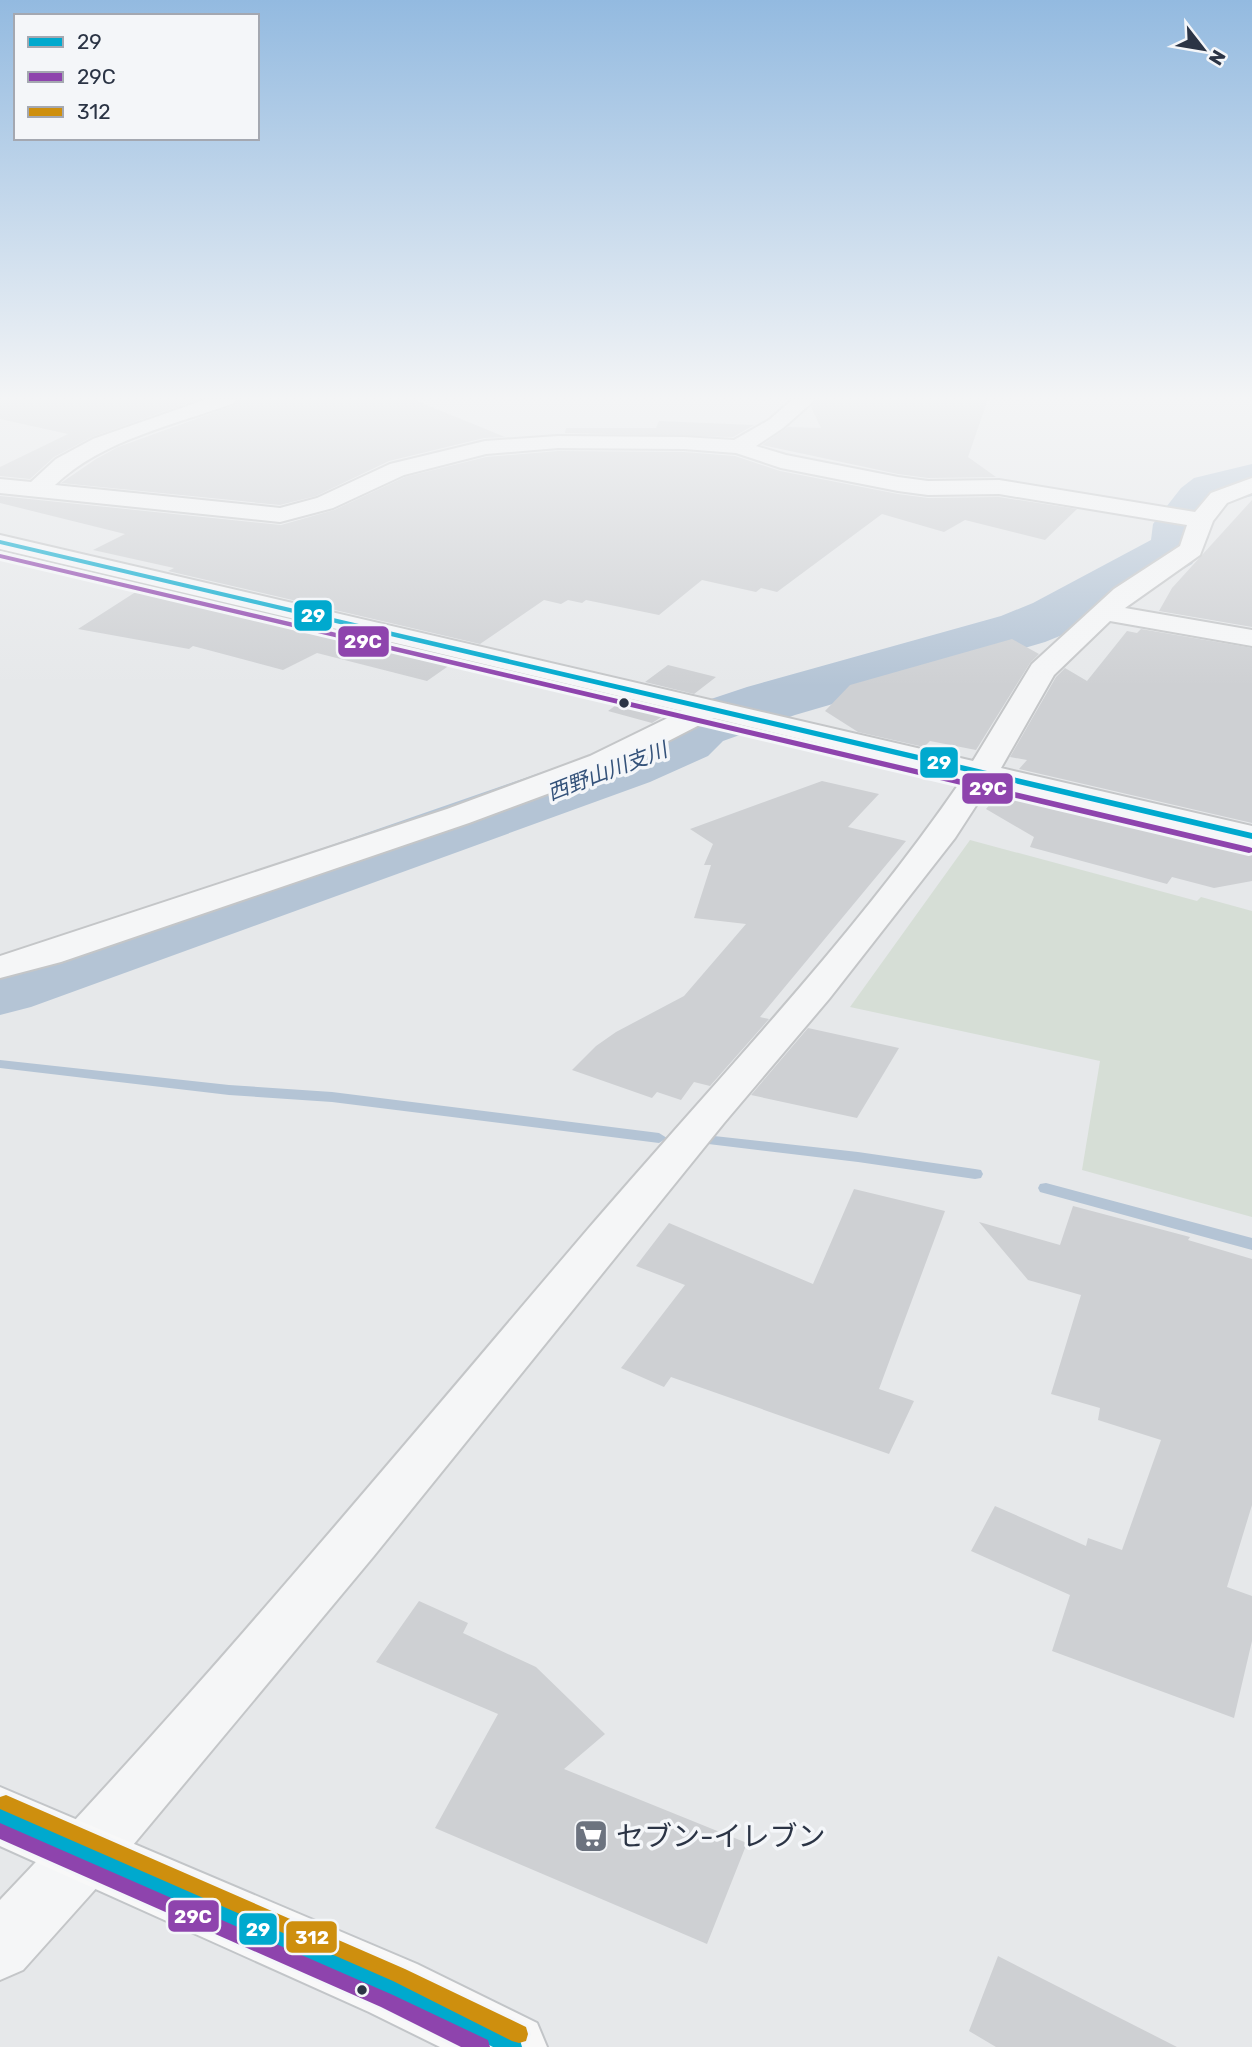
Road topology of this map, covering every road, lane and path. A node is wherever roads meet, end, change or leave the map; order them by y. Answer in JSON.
{"nodes":[{"id":1,"x":96,"y":495,"type":"edge"},
{"id":2,"x":343,"y":495,"type":"edge"},
{"id":3,"x":1045,"y":495,"type":"edge"},
{"id":4,"x":1228,"y":495,"type":"edge"},
{"id":5,"x":1201,"y":520,"type":"junction"},
{"id":6,"x":0,"y":542,"type":"edge"},
{"id":7,"x":1154,"y":546,"type":"dead end"},
{"id":8,"x":1186,"y":552,"type":"junction"},
{"id":9,"x":1104,"y":612,"type":"junction"},
{"id":10,"x":1252,"y":638,"type":"edge"},
{"id":11,"x":726,"y":713,"type":"junction"},
{"id":12,"x":982,"y":773,"type":"junction"},
{"id":13,"x":1252,"y":836,"type":"edge"},
{"id":14,"x":0,"y":967,"type":"edge"},
{"id":15,"x":0,"y":1816,"type":"edge"},
{"id":16,"x":86,"y":1854,"type":"junction"},
{"id":17,"x":0,"y":1947,"type":"edge"},
{"id":18,"x":513,"y":2047,"type":"edge"}],
"edges":[{"from":1,"to":2,"type":"street"},
{"from":3,"to":5,"type":"street"},
{"from":4,"to":5,"type":"street"},
{"from":5,"to":8,"type":"street"},
{"from":6,"to":11,"type":"street"},
{"from":7,"to":8,"type":"street"},
{"from":8,"to":9,"type":"street"},
{"from":9,"to":10,"type":"street"},
{"from":9,"to":12,"type":"street"},
{"from":11,"to":12,"type":"street"},
{"from":11,"to":14,"type":"street"},
{"from":12,"to":13,"type":"street"},
{"from":12,"to":16,"type":"street"},
{"from":15,"to":16,"type":"main road"},
{"from":16,"to":17,"type":"street"},
{"from":16,"to":18,"type":"main road"}]}
